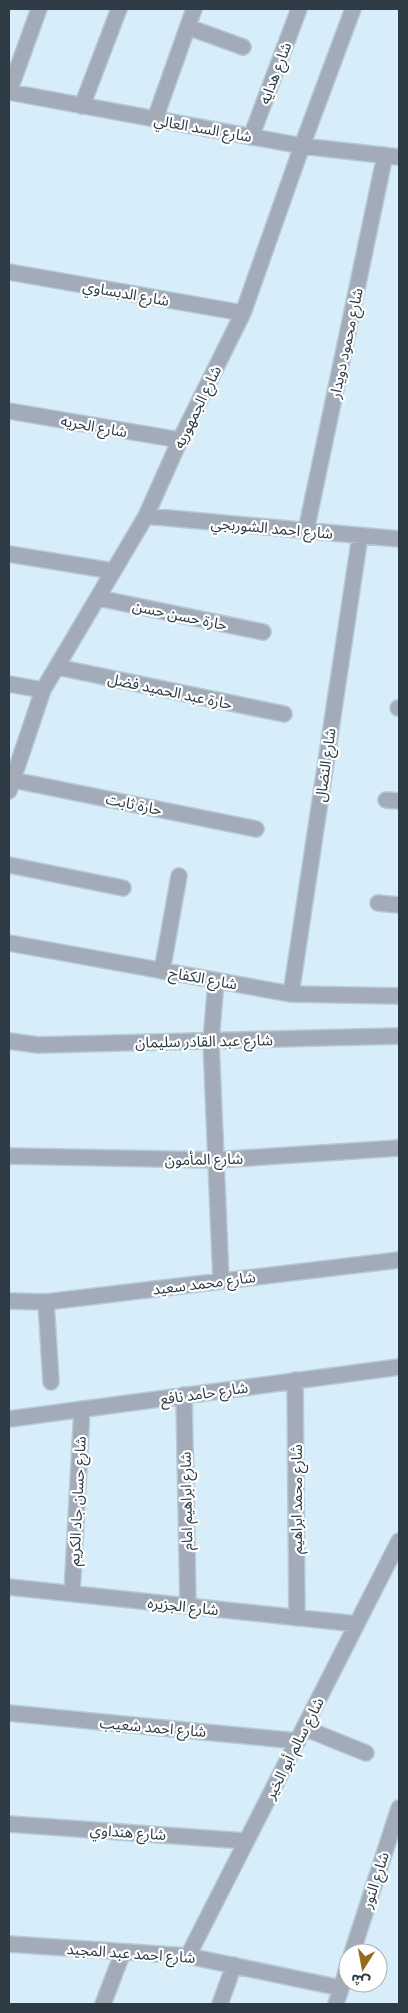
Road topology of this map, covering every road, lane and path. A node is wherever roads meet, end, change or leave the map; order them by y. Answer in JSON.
{"nodes":[{"id":1,"x":39,"y":9,"type":"edge"},
{"id":2,"x":119,"y":9,"type":"edge"},
{"id":3,"x":194,"y":9,"type":"edge"},
{"id":4,"x":299,"y":9,"type":"edge"},
{"id":5,"x":353,"y":9,"type":"edge"},
{"id":6,"x":188,"y":27,"type":"junction"},
{"id":7,"x":243,"y":47,"type":"dead end"},
{"id":8,"x":9,"y":92,"type":"edge"},
{"id":9,"x":82,"y":106,"type":"junction"},
{"id":10,"x":155,"y":119,"type":"junction"},
{"id":11,"x":251,"y":137,"type":"junction"},
{"id":12,"x":302,"y":146,"type":"junction"},
{"id":13,"x":392,"y":156,"type":"edge"},
{"id":14,"x":9,"y":272,"type":"edge"},
{"id":15,"x":243,"y":314,"type":"junction"},
{"id":16,"x":9,"y":411,"type":"edge"},
{"id":17,"x":180,"y":440,"type":"junction"},
{"id":18,"x":146,"y":516,"type":"junction"},
{"id":19,"x":306,"y":531,"type":"junction"},
{"id":20,"x":360,"y":536,"type":"junction"},
{"id":21,"x":399,"y":539,"type":"edge"},
{"id":22,"x":9,"y":554,"type":"edge"},
{"id":23,"x":113,"y":571,"type":"junction"},
{"id":24,"x":98,"y":598,"type":"junction"},
{"id":25,"x":263,"y":632,"type":"dead end"},
{"id":26,"x":57,"y":667,"type":"junction"},
{"id":27,"x":9,"y":684,"type":"edge"},
{"id":28,"x":43,"y":690,"type":"junction"},
{"id":29,"x":284,"y":714,"type":"dead end"},
{"id":30,"x":11,"y":785,"type":"edge"},
{"id":31,"x":256,"y":829,"type":"dead end"},
{"id":32,"x":9,"y":865,"type":"edge"},
{"id":33,"x":179,"y":876,"type":"dead end"},
{"id":34,"x":123,"y":888,"type":"dead end"},
{"id":35,"x":378,"y":903,"type":"dead end"},
{"id":36,"x":399,"y":905,"type":"edge"},
{"id":37,"x":9,"y":943,"type":"edge"},
{"id":38,"x":162,"y":971,"type":"junction"},
{"id":39,"x":216,"y":980,"type":"junction"},
{"id":40,"x":291,"y":994,"type":"junction"},
{"id":41,"x":399,"y":996,"type":"edge"},
{"id":42,"x":399,"y":1036,"type":"edge"},
{"id":43,"x":9,"y":1041,"type":"edge"},
{"id":44,"x":211,"y":1041,"type":"junction"},
{"id":45,"x":399,"y":1148,"type":"edge"},
{"id":46,"x":9,"y":1156,"type":"edge"},
{"id":47,"x":216,"y":1160,"type":"junction"},
{"id":48,"x":399,"y":1260,"type":"edge"},
{"id":49,"x":221,"y":1281,"type":"junction"},
{"id":50,"x":9,"y":1301,"type":"edge"},
{"id":51,"x":46,"y":1302,"type":"junction"},
{"id":52,"x":399,"y":1367,"type":"edge"},
{"id":53,"x":295,"y":1380,"type":"junction"},
{"id":54,"x":51,"y":1382,"type":"dead end"},
{"id":55,"x":184,"y":1395,"type":"junction"},
{"id":56,"x":82,"y":1409,"type":"junction"},
{"id":57,"x":9,"y":1419,"type":"edge"},
{"id":58,"x":399,"y":1541,"type":"edge"},
{"id":59,"x":9,"y":1587,"type":"edge"},
{"id":60,"x":72,"y":1594,"type":"junction"},
{"id":61,"x":188,"y":1606,"type":"junction"},
{"id":62,"x":297,"y":1618,"type":"junction"},
{"id":63,"x":357,"y":1624,"type":"junction"},
{"id":64,"x":9,"y":1713,"type":"edge"},
{"id":65,"x":301,"y":1734,"type":"junction"},
{"id":66,"x":366,"y":1753,"type":"dead end"},
{"id":67,"x":399,"y":1808,"type":"edge"},
{"id":68,"x":9,"y":1824,"type":"edge"},
{"id":69,"x":246,"y":1841,"type":"junction"},
{"id":70,"x":355,"y":1943,"type":"edge"},
{"id":71,"x":9,"y":1944,"type":"edge"},
{"id":72,"x":123,"y":1952,"type":"junction"},
{"id":73,"x":188,"y":1956,"type":"junction"},
{"id":74,"x":234,"y":1965,"type":"junction"},
{"id":75,"x":338,"y":1987,"type":"edge"},
{"id":76,"x":102,"y":2004,"type":"edge"},
{"id":77,"x":220,"y":2004,"type":"edge"}],
"edges":[{"from":1,"to":8,"type":"street"},
{"from":2,"to":9,"type":"street"},
{"from":3,"to":6,"type":"street"},
{"from":4,"to":11,"type":"street","name":"شارع هدايه"},
{"from":5,"to":12,"type":"street","name":"شارع الجمهوريه"},
{"from":6,"to":7,"type":"street"},
{"from":6,"to":10,"type":"street"},
{"from":8,"to":9,"type":"street","name":"شارع السد العالي"},
{"from":9,"to":10,"type":"street","name":"شارع السد العالي"},
{"from":10,"to":11,"type":"street","name":"شارع السد العالي"},
{"from":11,"to":12,"type":"street","name":"شارع السد العالي"},
{"from":12,"to":13,"type":"street","name":"شارع السد العالي"},
{"from":12,"to":15,"type":"street","name":"شارع الجمهوريه"},
{"from":13,"to":19,"type":"street","name":"شارع محمود دويدار"},
{"from":14,"to":15,"type":"street","name":"شارع الدبساوي"},
{"from":15,"to":17,"type":"street","name":"شارع الجمهوريه"},
{"from":16,"to":17,"type":"street","name":"شارع الحريه"},
{"from":17,"to":18,"type":"street","name":"شارع الجمهوريه"},
{"from":18,"to":19,"type":"street","name":"شارع احمد الشوربجي"},
{"from":18,"to":23,"type":"street","name":"شارع الجمهوريه"},
{"from":19,"to":20,"type":"street","name":"شارع احمد الشوربجي"},
{"from":20,"to":21,"type":"street","name":"شارع احمد الشوربجي"},
{"from":20,"to":40,"type":"street","name":"شارع النضال"},
{"from":22,"to":23,"type":"street"},
{"from":23,"to":24,"type":"street","name":"شارع الجمهوريه"},
{"from":24,"to":25,"type":"street","name":"حارة حسن حسن"},
{"from":24,"to":26,"type":"street","name":"شارع الجمهوريه"},
{"from":26,"to":28,"type":"street","name":"شارع الجمهوريه"},
{"from":26,"to":29,"type":"street","name":"حارة عبد الحميد فضل"},
{"from":27,"to":28,"type":"street"},
{"from":28,"to":30,"type":"street","name":"شارع الجمهوريه"},
{"from":30,"to":31,"type":"street","name":"حارة ثابت"},
{"from":32,"to":34,"type":"street"},
{"from":33,"to":38,"type":"street"},
{"from":35,"to":36,"type":"street"},
{"from":37,"to":38,"type":"street","name":"شارع الكفاح"},
{"from":38,"to":39,"type":"street","name":"شارع الكفاح"},
{"from":39,"to":40,"type":"street","name":"شارع الكفاح"},
{"from":39,"to":44,"type":"street"},
{"from":40,"to":41,"type":"street","name":"شارع الكفاح"},
{"from":42,"to":44,"type":"street","name":"شارع عبد القادر سليمان"},
{"from":43,"to":44,"type":"street","name":"شارع عبد القادر سليمان"},
{"from":44,"to":47,"type":"street"},
{"from":45,"to":47,"type":"street","name":"شارع المأمون"},
{"from":46,"to":47,"type":"street","name":"شارع المأمون"},
{"from":47,"to":49,"type":"street"},
{"from":48,"to":49,"type":"street","name":"شارع محمد سعيد"},
{"from":49,"to":51,"type":"street","name":"شارع محمد سعيد"},
{"from":50,"to":51,"type":"street","name":"شارع محمد سعيد"},
{"from":51,"to":54,"type":"street"},
{"from":52,"to":53,"type":"street","name":"شارع حامد نافع"},
{"from":53,"to":55,"type":"street","name":"شارع حامد نافع"},
{"from":53,"to":62,"type":"street","name":"شارع محمد ابراهيم"},
{"from":55,"to":56,"type":"street","name":"شارع حامد نافع"},
{"from":55,"to":61,"type":"street","name":"شارع ابراهيم امام"},
{"from":56,"to":57,"type":"street","name":"شارع حامد نافع"},
{"from":56,"to":60,"type":"street","name":"شارع حسان جاد الكريم"},
{"from":58,"to":63,"type":"street","name":"شارع سالم أبو الخير"},
{"from":59,"to":60,"type":"street","name":"شارع الجزيره"},
{"from":60,"to":61,"type":"street","name":"شارع الجزيره"},
{"from":61,"to":62,"type":"street","name":"شارع الجزيره"},
{"from":62,"to":63,"type":"street","name":"شارع الجزيره"},
{"from":63,"to":65,"type":"street","name":"شارع سالم أبو الخير"},
{"from":64,"to":65,"type":"street","name":"شارع احمد شعيب"},
{"from":65,"to":66,"type":"street","name":"شارع احمد شعيب"},
{"from":65,"to":69,"type":"street","name":"شارع سالم أبو الخير"},
{"from":67,"to":70,"type":"street","name":"شارع النور"},
{"from":68,"to":69,"type":"street","name":"شارع هنداوي"},
{"from":69,"to":73,"type":"street","name":"شارع سالم أبو الخير"},
{"from":71,"to":72,"type":"street","name":"شارع احمد عبد المجيد"},
{"from":72,"to":73,"type":"street","name":"شارع احمد عبد المجيد"},
{"from":72,"to":76,"type":"street"},
{"from":73,"to":74,"type":"street","name":"شارع احمد عبد المجيد"},
{"from":74,"to":75,"type":"street","name":"شارع احمد عبد المجيد"},
{"from":74,"to":77,"type":"street"}]}
